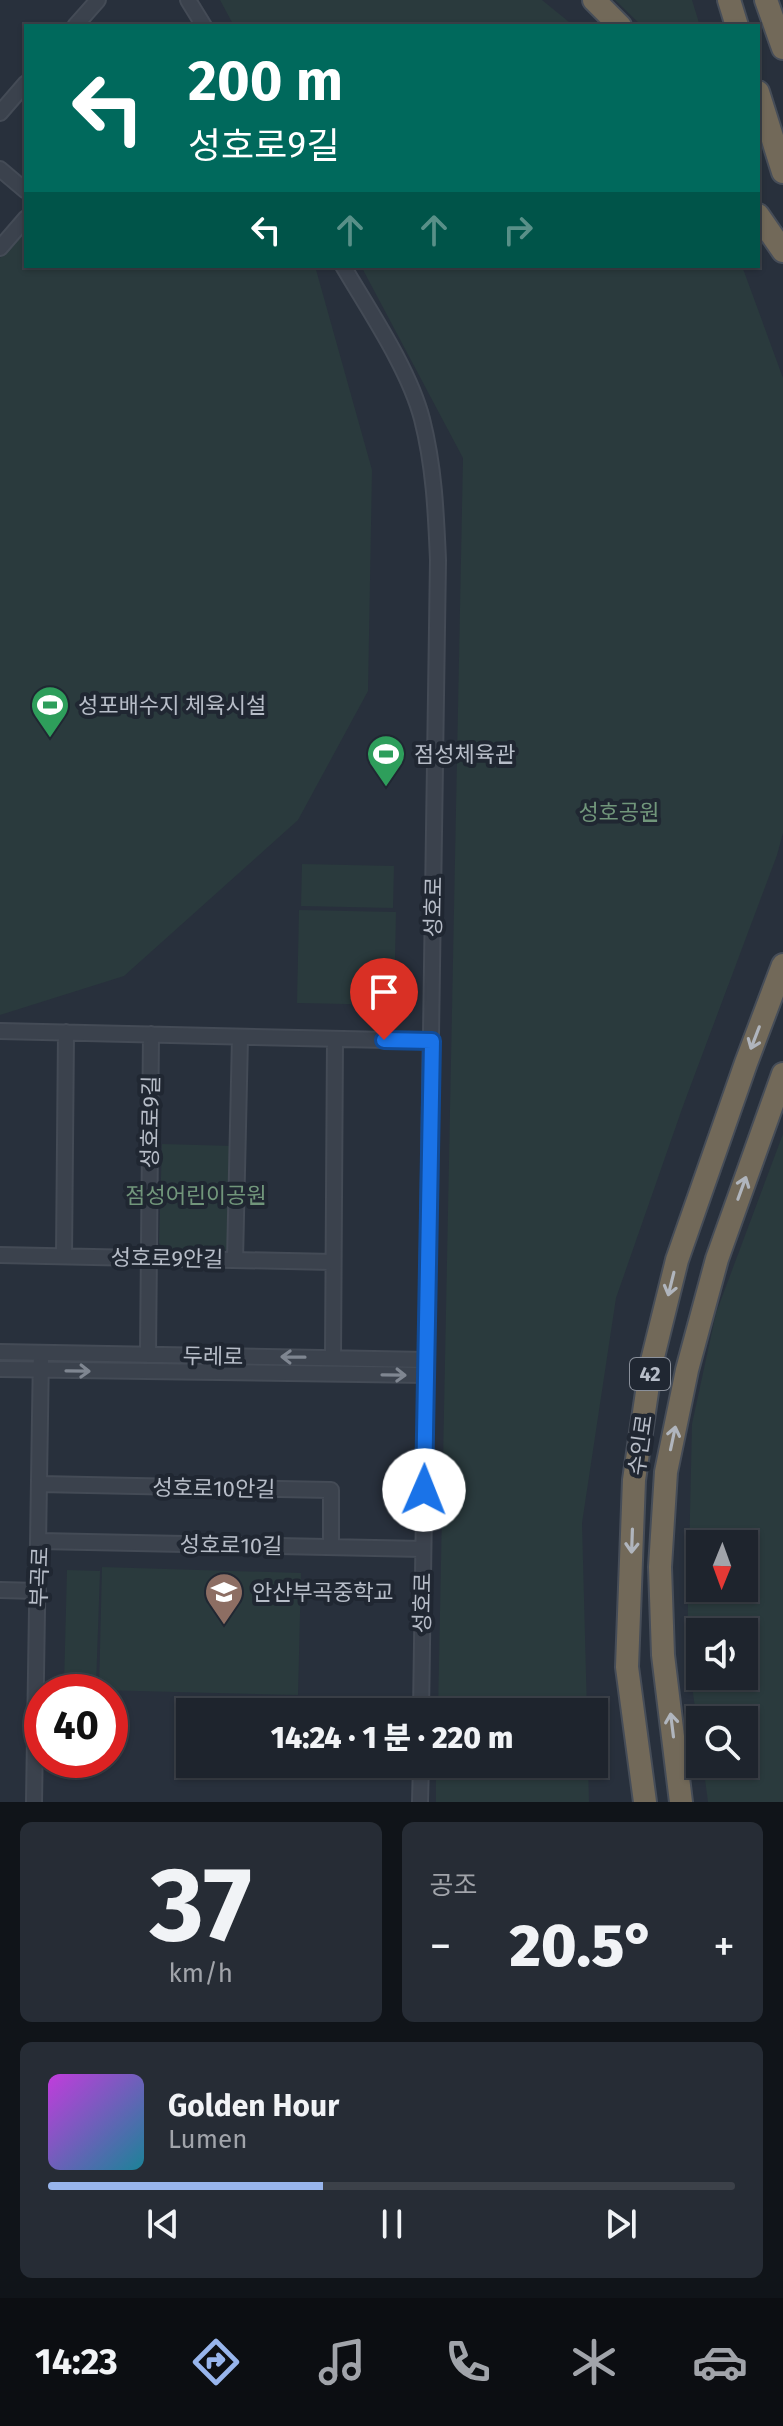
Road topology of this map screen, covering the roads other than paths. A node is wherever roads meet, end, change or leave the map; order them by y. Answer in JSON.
{"nodes":[{"id":1,"x":98,"y":0,"type":"edge"},
{"id":2,"x":188,"y":0,"type":"edge"},
{"id":3,"x":594,"y":0,"type":"edge"},
{"id":4,"x":729,"y":0,"type":"edge"},
{"id":5,"x":766,"y":0,"type":"edge"},
{"id":6,"x":197,"y":23,"type":"edge"},
{"id":7,"x":77,"y":24,"type":"edge"},
{"id":8,"x":618,"y":24,"type":"edge"},
{"id":9,"x":736,"y":24,"type":"edge"},
{"id":10,"x":783,"y":48,"type":"edge"},
{"id":11,"x":24,"y":85,"type":"edge"},
{"id":12,"x":760,"y":98,"type":"edge"},
{"id":13,"x":0,"y":113,"type":"edge"},
{"id":14,"x":0,"y":169,"type":"edge"},
{"id":15,"x":783,"y":172,"type":"edge"},
{"id":16,"x":24,"y":189,"type":"edge"},
{"id":17,"x":760,"y":218,"type":"edge"},
{"id":18,"x":24,"y":220,"type":"edge"},
{"id":19,"x":0,"y":248,"type":"edge"},
{"id":20,"x":783,"y":251,"type":"edge"},
{"id":21,"x":344,"y":268,"type":"edge"},
{"id":22,"x":783,"y":965,"type":"edge"},
{"id":23,"x":0,"y":1031,"type":"edge"},
{"id":24,"x":66,"y":1032,"type":"junction"},
{"id":25,"x":151,"y":1034,"type":"junction"},
{"id":26,"x":240,"y":1037,"type":"junction"},
{"id":27,"x":335,"y":1039,"type":"junction"},
{"id":28,"x":432,"y":1041,"type":"junction"},
{"id":29,"x":783,"y":1074,"type":"edge"},
{"id":30,"x":0,"y":1255,"type":"edge"},
{"id":31,"x":64,"y":1256,"type":"junction"},
{"id":32,"x":149,"y":1259,"type":"junction"},
{"id":33,"x":235,"y":1260,"type":"junction"},
{"id":34,"x":333,"y":1262,"type":"junction"},
{"id":35,"x":0,"y":1352,"type":"edge"},
{"id":36,"x":41,"y":1353,"type":"junction"},
{"id":37,"x":148,"y":1355,"type":"junction"},
{"id":38,"x":333,"y":1358,"type":"junction"},
{"id":39,"x":427,"y":1368,"type":"junction"},
{"id":40,"x":0,"y":1369,"type":"edge"},
{"id":41,"x":40,"y":1370,"type":"junction"},
{"id":42,"x":40,"y":1484,"type":"junction"},
{"id":43,"x":40,"y":1541,"type":"junction"},
{"id":44,"x":331,"y":1547,"type":"junction"},
{"id":45,"x":423,"y":1549,"type":"junction"},
{"id":46,"x":0,"y":1590,"type":"edge"},
{"id":47,"x":38,"y":1591,"type":"junction"},
{"id":48,"x":421,"y":1698,"type":"edge"},
{"id":49,"x":421,"y":1778,"type":"edge"},
{"id":50,"x":34,"y":1802,"type":"edge"},
{"id":51,"x":420,"y":1802,"type":"edge"},
{"id":52,"x":645,"y":1802,"type":"edge"},
{"id":53,"x":681,"y":1802,"type":"edge"}],
"edges":[{"from":1,"to":7,"type":"street"},
{"from":2,"to":6,"type":"street"},
{"from":3,"to":8,"type":"highway"},
{"from":4,"to":9,"type":"highway"},
{"from":5,"to":10,"type":"highway"},
{"from":11,"to":13,"type":"street"},
{"from":12,"to":15,"type":"highway"},
{"from":14,"to":16,"type":"street"},
{"from":17,"to":20,"type":"highway"},
{"from":18,"to":19,"type":"street"},
{"from":21,"to":28,"type":"street","name":"성호로"},
{"from":22,"to":52,"type":"highway","name":"수인로","number":"42","one_way":true},
{"from":23,"to":24,"type":"street"},
{"from":24,"to":25,"type":"street"},
{"from":24,"to":31,"type":"street"},
{"from":25,"to":26,"type":"street"},
{"from":25,"to":32,"type":"street","name":"성호로9길"},
{"from":26,"to":27,"type":"street"},
{"from":26,"to":33,"type":"street"},
{"from":27,"to":28,"type":"street"},
{"from":27,"to":34,"type":"street"},
{"from":28,"to":39,"type":"street","name":"성호로"},
{"from":53,"to":29,"type":"highway","name":"수인로","number":"42","one_way":true},
{"from":30,"to":31,"type":"street","name":"성호로9안길"},
{"from":31,"to":32,"type":"street","name":"성호로9안길"},
{"from":32,"to":33,"type":"street","name":"성호로9안길"},
{"from":32,"to":37,"type":"street","name":"성호로9길"},
{"from":33,"to":34,"type":"street","name":"성호로9안길"},
{"from":34,"to":38,"type":"street"},
{"from":35,"to":36,"type":"street","name":"두레로"},
{"from":36,"to":37,"type":"street","name":"두레로"},
{"from":36,"to":41,"type":"street","name":"부곡로"},
{"from":38,"to":37,"type":"street","name":"두레로","one_way":true},
{"from":38,"to":39,"type":"street","name":"두레로"},
{"from":41,"to":39,"type":"street","name":"두레로","one_way":true},
{"from":39,"to":45,"type":"street","name":"성호로"},
{"from":40,"to":41,"type":"street","name":"두레로"},
{"from":41,"to":42,"type":"street","name":"부곡로"},
{"from":42,"to":43,"type":"street","name":"부곡로"},
{"from":42,"to":44,"type":"street","name":"성호로10안길"},
{"from":43,"to":44,"type":"street","name":"성호로10길"},
{"from":43,"to":47,"type":"street","name":"부곡로"},
{"from":44,"to":45,"type":"street","name":"성호로10길"},
{"from":45,"to":48,"type":"street","name":"성호로"},
{"from":46,"to":47,"type":"street"},
{"from":47,"to":50,"type":"street","name":"부곡로"},
{"from":49,"to":51,"type":"street"}]}
